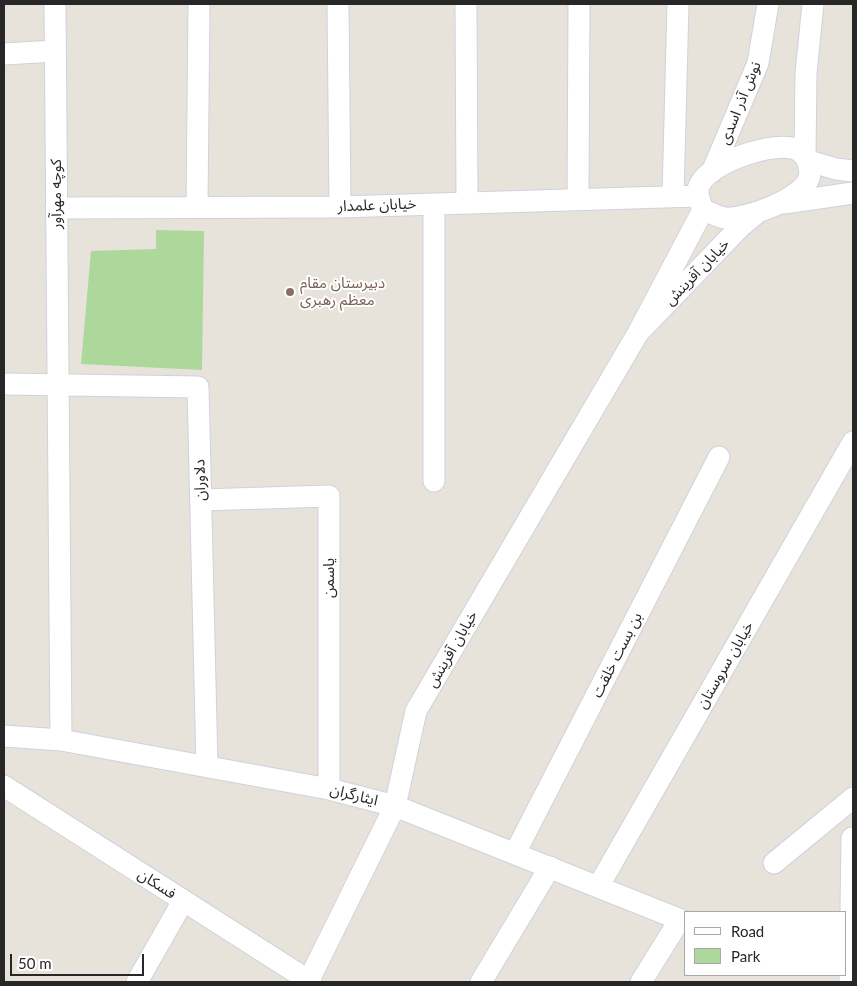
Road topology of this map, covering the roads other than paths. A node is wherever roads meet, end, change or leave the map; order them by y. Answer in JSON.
{"nodes":[{"id":1,"x":55,"y":4,"type":"edge"},
{"id":2,"x":199,"y":4,"type":"edge"},
{"id":3,"x":338,"y":4,"type":"edge"},
{"id":4,"x":466,"y":4,"type":"edge"},
{"id":5,"x":578,"y":4,"type":"edge"},
{"id":6,"x":678,"y":4,"type":"edge"},
{"id":7,"x":768,"y":4,"type":"edge"},
{"id":8,"x":813,"y":4,"type":"edge"},
{"id":9,"x":55,"y":51,"type":"junction"},
{"id":10,"x":4,"y":54,"type":"edge"},
{"id":11,"x":807,"y":159,"type":"junction"},
{"id":12,"x":853,"y":171,"type":"edge"},
{"id":13,"x":712,"y":172,"type":"junction"},
{"id":14,"x":853,"y":193,"type":"edge"},
{"id":15,"x":672,"y":196,"type":"junction"},
{"id":16,"x":578,"y":198,"type":"junction"},
{"id":17,"x":467,"y":203,"type":"junction"},
{"id":18,"x":700,"y":203,"type":"junction"},
{"id":19,"x":434,"y":204,"type":"junction"},
{"id":20,"x":779,"y":204,"type":"junction"},
{"id":21,"x":340,"y":207,"type":"junction"},
{"id":22,"x":56,"y":208,"type":"junction"},
{"id":23,"x":197,"y":208,"type":"junction"},
{"id":24,"x":758,"y":212,"type":"junction"},
{"id":25,"x":638,"y":333,"type":"junction"},
{"id":26,"x":4,"y":384,"type":"edge"},
{"id":27,"x":58,"y":385,"type":"junction"},
{"id":28,"x":853,"y":442,"type":"edge"},
{"id":29,"x":720,"y":458,"type":"dead end"},
{"id":30,"x":434,"y":481,"type":"dead end"},
{"id":31,"x":200,"y":500,"type":"junction"},
{"id":32,"x":4,"y":736,"type":"edge"},
{"id":33,"x":61,"y":740,"type":"junction"},
{"id":34,"x":207,"y":767,"type":"junction"},
{"id":35,"x":4,"y":786,"type":"edge"},
{"id":36,"x":329,"y":789,"type":"junction"},
{"id":37,"x":853,"y":798,"type":"edge"},
{"id":38,"x":395,"y":806,"type":"junction"},
{"id":39,"x":852,"y":838,"type":"edge"},
{"id":40,"x":515,"y":853,"type":"junction"},
{"id":41,"x":774,"y":863,"type":"dead end"},
{"id":42,"x":550,"y":868,"type":"junction"},
{"id":43,"x":598,"y":887,"type":"junction"},
{"id":44,"x":183,"y":900,"type":"junction"},
{"id":45,"x":682,"y":921,"type":"edge"},
{"id":46,"x":850,"y":954,"type":"edge"},
{"id":47,"x":137,"y":982,"type":"edge"},
{"id":48,"x":309,"y":982,"type":"edge"},
{"id":49,"x":481,"y":982,"type":"edge"},
{"id":50,"x":641,"y":982,"type":"edge"},
{"id":51,"x":850,"y":982,"type":"edge"}],
"edges":[{"from":1,"to":9,"type":"street","name":"کوچه مهرآور"},
{"from":2,"to":23,"type":"street"},
{"from":3,"to":21,"type":"street"},
{"from":4,"to":17,"type":"street"},
{"from":5,"to":16,"type":"street"},
{"from":6,"to":15,"type":"street"},
{"from":7,"to":13,"type":"street","name":"نوش آذر اسدی"},
{"from":8,"to":11,"type":"street"},
{"from":9,"to":10,"type":"street"},
{"from":9,"to":22,"type":"street","name":"کوچه مهرآور"},
{"from":11,"to":12,"type":"street"},
{"from":11,"to":13,"type":"street"},
{"from":11,"to":20,"type":"street"},
{"from":13,"to":18,"type":"street","name":"خیابان آفرینش"},
{"from":14,"to":20,"type":"street"},
{"from":15,"to":16,"type":"street","name":"خیابان علمدار"},
{"from":15,"to":18,"type":"street","name":"خیابان علمدار"},
{"from":16,"to":17,"type":"street","name":"خیابان علمدار"},
{"from":17,"to":19,"type":"street","name":"خیابان علمدار"},
{"from":18,"to":24,"type":"street","name":"خیابان علمدار"},
{"from":18,"to":25,"type":"street","name":"خیابان آفرینش"},
{"from":19,"to":21,"type":"street","name":"خیابان علمدار"},
{"from":19,"to":30,"type":"street"},
{"from":20,"to":24,"type":"street"},
{"from":21,"to":23,"type":"street","name":"خیابان علمدار"},
{"from":22,"to":23,"type":"street","name":"خیابان علمدار"},
{"from":22,"to":27,"type":"street","name":"کوچه مهرآور"},
{"from":24,"to":25,"type":"street","name":"خیابان آفرینش"},
{"from":25,"to":38,"type":"street","name":"خیابان آفرینش"},
{"from":26,"to":27,"type":"street","name":"دلاوران"},
{"from":27,"to":31,"type":"street","name":"دلاوران"},
{"from":27,"to":33,"type":"street","name":"کوچه مهرآور"},
{"from":28,"to":43,"type":"street","name":"خیابان سروستان"},
{"from":29,"to":40,"type":"street","name":"بن بست خلقت"},
{"from":31,"to":34,"type":"street","name":"دلاوران"},
{"from":31,"to":36,"type":"street","name":"یاسمن"},
{"from":32,"to":33,"type":"street","name":"ایثارگران"},
{"from":33,"to":34,"type":"street","name":"ایثارگران"},
{"from":34,"to":36,"type":"street","name":"ایثارگران"},
{"from":35,"to":44,"type":"street","name":"فسکان"},
{"from":36,"to":38,"type":"street","name":"ایثارگران"},
{"from":37,"to":41,"type":"street"},
{"from":38,"to":40,"type":"street","name":"ایثارگران"},
{"from":38,"to":48,"type":"street","name":"خیابان آفرینش"},
{"from":39,"to":46,"type":"street"},
{"from":40,"to":42,"type":"street","name":"ایثارگران"},
{"from":42,"to":43,"type":"street","name":"ایثارگران"},
{"from":42,"to":49,"type":"street"},
{"from":43,"to":45,"type":"street","name":"ایثارگران"},
{"from":44,"to":47,"type":"street"},
{"from":44,"to":48,"type":"street","name":"فسکان"},
{"from":45,"to":50,"type":"street"},
{"from":46,"to":51,"type":"street"}]}
